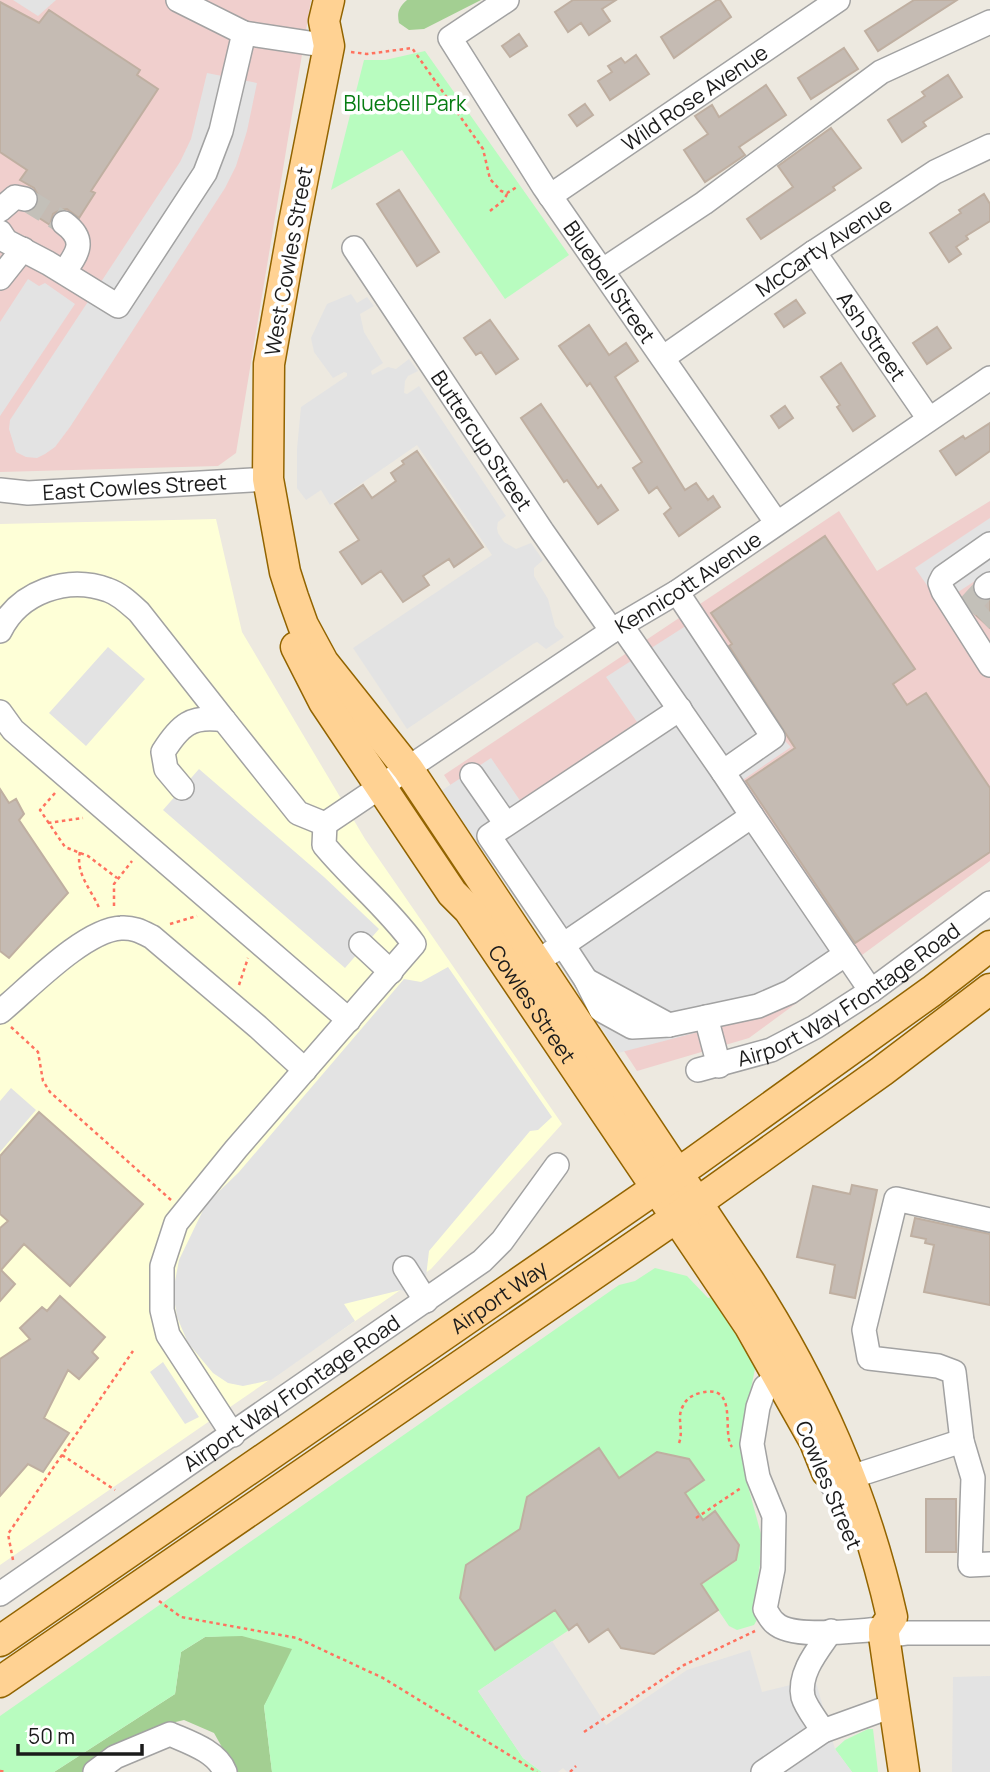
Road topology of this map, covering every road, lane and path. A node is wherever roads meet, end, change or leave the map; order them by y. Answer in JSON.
{"nodes":[{"id":1,"x":178,"y":0,"type":"edge"},
{"id":2,"x":329,"y":0,"type":"edge"},
{"id":3,"x":348,"y":0,"type":"edge"},
{"id":4,"x":507,"y":0,"type":"edge"},
{"id":5,"x":838,"y":0,"type":"edge"},
{"id":6,"x":990,"y":22,"type":"edge"},
{"id":7,"x":244,"y":33,"type":"junction"},
{"id":8,"x":338,"y":49,"type":"junction"},
{"id":9,"x":990,"y":146,"type":"edge"},
{"id":10,"x":517,"y":187,"type":"dead end"},
{"id":11,"x":507,"y":193,"type":"junction"},
{"id":12,"x":550,"y":196,"type":"junction"},
{"id":13,"x":25,"y":199,"type":"dead end"},
{"id":14,"x":0,"y":210,"type":"edge"},
{"id":15,"x":490,"y":211,"type":"dead end"},
{"id":16,"x":64,"y":223,"type":"tunnel mouth"},
{"id":17,"x":0,"y":232,"type":"edge"},
{"id":18,"x":354,"y":248,"type":"dead end"},
{"id":19,"x":23,"y":249,"type":"junction"},
{"id":20,"x":814,"y":252,"type":"junction"},
{"id":21,"x":603,"y":270,"type":"junction"},
{"id":22,"x":64,"y":272,"type":"junction"},
{"id":23,"x":0,"y":278,"type":"edge"},
{"id":24,"x":664,"y":357,"type":"junction"},
{"id":25,"x":990,"y":378,"type":"edge"},
{"id":26,"x":929,"y":419,"type":"junction"},
{"id":27,"x":259,"y":479,"type":"junction"},
{"id":28,"x":0,"y":490,"type":"edge"},
{"id":29,"x":776,"y":522,"type":"junction"},
{"id":30,"x":990,"y":544,"type":"edge"},
{"id":31,"x":677,"y":592,"type":"junction"},
{"id":32,"x":617,"y":628,"type":"junction"},
{"id":33,"x":0,"y":631,"type":"edge"},
{"id":34,"x":978,"y":635,"type":"edge"},
{"id":35,"x":680,"y":709,"type":"junction"},
{"id":36,"x":0,"y":712,"type":"edge"},
{"id":37,"x":224,"y":720,"type":"junction"},
{"id":38,"x":408,"y":769,"type":"junction"},
{"id":39,"x":723,"y":772,"type":"junction"},
{"id":40,"x":472,"y":775,"type":"dead end"},
{"id":41,"x":382,"y":785,"type":"junction"},
{"id":42,"x":60,"y":787,"type":"dead end"},
{"id":43,"x":182,"y":788,"type":"dead end"},
{"id":44,"x":752,"y":816,"type":"junction"},
{"id":45,"x":93,"y":817,"type":"dead end"},
{"id":46,"x":48,"y":823,"type":"junction"},
{"id":47,"x":325,"y":824,"type":"junction"},
{"id":48,"x":506,"y":824,"type":"junction"},
{"id":49,"x":80,"y":852,"type":"junction"},
{"id":50,"x":137,"y":856,"type":"dead end"},
{"id":51,"x":117,"y":878,"type":"junction"},
{"id":52,"x":990,"y":903,"type":"edge"},
{"id":53,"x":114,"y":906,"type":"dead end"},
{"id":54,"x":100,"y":910,"type":"dead end"},
{"id":55,"x":203,"y":915,"type":"dead end"},
{"id":56,"x":170,"y":924,"type":"dead end"},
{"id":57,"x":361,"y":944,"type":"dead end"},
{"id":58,"x":563,"y":945,"type":"junction"},
{"id":59,"x":990,"y":946,"type":"edge"},
{"id":60,"x":846,"y":954,"type":"junction"},
{"id":61,"x":249,"y":955,"type":"dead end"},
{"id":62,"x":525,"y":969,"type":"junction"},
{"id":63,"x":391,"y":972,"type":"junction"},
{"id":64,"x":239,"y":985,"type":"dead end"},
{"id":65,"x":990,"y":989,"type":"edge"},
{"id":66,"x":871,"y":991,"type":"junction"},
{"id":67,"x":706,"y":1017,"type":"junction"},
{"id":68,"x":4,"y":1018,"type":"edge"},
{"id":69,"x":349,"y":1020,"type":"junction"},
{"id":70,"x":304,"y":1070,"type":"junction"},
{"id":71,"x":557,"y":1165,"type":"dead end"},
{"id":72,"x":666,"y":1180,"type":"junction"},
{"id":73,"x":171,"y":1200,"type":"dead end"},
{"id":74,"x":687,"y":1210,"type":"junction"},
{"id":75,"x":990,"y":1220,"type":"edge"},
{"id":76,"x":405,"y":1268,"type":"dead end"},
{"id":77,"x":426,"y":1301,"type":"junction"},
{"id":78,"x":133,"y":1351,"type":"dead end"},
{"id":79,"x":779,"y":1376,"type":"junction"},
{"id":80,"x":233,"y":1435,"type":"junction"},
{"id":81,"x":962,"y":1440,"type":"junction"},
{"id":82,"x":679,"y":1443,"type":"dead end"},
{"id":83,"x":62,"y":1455,"type":"junction"},
{"id":84,"x":756,"y":1466,"type":"junction"},
{"id":85,"x":842,"y":1481,"type":"junction"},
{"id":86,"x":119,"y":1492,"type":"dead end"},
{"id":87,"x":696,"y":1518,"type":"dead end"},
{"id":88,"x":990,"y":1564,"type":"edge"},
{"id":89,"x":14,"y":1567,"type":"dead end"},
{"id":90,"x":0,"y":1594,"type":"edge"},
{"id":91,"x":159,"y":1601,"type":"dead end"},
{"id":92,"x":774,"y":1623,"type":"junction"},
{"id":93,"x":887,"y":1627,"type":"junction"},
{"id":94,"x":831,"y":1631,"type":"junction"},
{"id":95,"x":990,"y":1633,"type":"edge"},
{"id":96,"x":0,"y":1641,"type":"edge"},
{"id":97,"x":0,"y":1682,"type":"edge"},
{"id":98,"x":895,"y":1705,"type":"junction"},
{"id":99,"x":823,"y":1731,"type":"junction"},
{"id":100,"x":584,"y":1732,"type":"dead end"},
{"id":101,"x":576,"y":1766,"type":"dead end"},
{"id":102,"x":0,"y":1771,"type":"edge"},
{"id":103,"x":6,"y":1772,"type":"edge"},
{"id":104,"x":95,"y":1772,"type":"edge"},
{"id":105,"x":225,"y":1772,"type":"edge"},
{"id":106,"x":537,"y":1772,"type":"edge"},
{"id":107,"x":570,"y":1772,"type":"edge"},
{"id":108,"x":763,"y":1772,"type":"edge"},
{"id":109,"x":904,"y":1772,"type":"edge"}],
"edges":[{"from":1,"to":7,"type":"street"},
{"from":2,"to":8,"type":"main road","name":"West Cowles Street"},
{"from":3,"to":8,"type":"main road","name":"West Cowles Street"},
{"from":4,"to":12,"type":"street","name":"Bluebell Street"},
{"from":5,"to":12,"type":"street","name":"Wild Rose Avenue"},
{"from":6,"to":21,"type":"street"},
{"from":7,"to":8,"type":"street"},
{"from":7,"to":22,"type":"street"},
{"from":8,"to":11,"type":"path"},
{"from":8,"to":27,"type":"main road","name":"West Cowles Street"},
{"from":9,"to":20,"type":"street","name":"McCarty Avenue"},
{"from":10,"to":11,"type":"path"},
{"from":11,"to":15,"type":"path"},
{"from":12,"to":21,"type":"street","name":"Bluebell Street"},
{"from":13,"to":14,"type":"street"},
{"from":16,"to":22,"type":"street"},
{"from":17,"to":19,"type":"street"},
{"from":18,"to":32,"type":"street","name":"Buttercup Street"},
{"from":19,"to":22,"type":"street"},
{"from":19,"to":23,"type":"street"},
{"from":20,"to":24,"type":"street","name":"McCarty Avenue"},
{"from":20,"to":26,"type":"street","name":"Ash Street"},
{"from":21,"to":24,"type":"street","name":"Bluebell Street"},
{"from":24,"to":29,"type":"street","name":"Bluebell Street"},
{"from":25,"to":26,"type":"street","name":"Kennicott Avenue"},
{"from":26,"to":29,"type":"street","name":"Kennicott Avenue"},
{"from":27,"to":28,"type":"street","name":"East Cowles Street"},
{"from":27,"to":38,"type":"main road","name":"Cowles Street"},
{"from":27,"to":41,"type":"main road","name":"Cowles Street"},
{"from":29,"to":31,"type":"street","name":"Kennicott Avenue"},
{"from":30,"to":34,"type":"street"},
{"from":31,"to":32,"type":"street","name":"Kennicott Avenue"},
{"from":31,"to":39,"type":"street"},
{"from":32,"to":35,"type":"street","name":"Buttercup Street"},
{"from":32,"to":38,"type":"street","name":"Kennicott Avenue"},
{"from":33,"to":37,"type":"street"},
{"from":35,"to":39,"type":"street","name":"Buttercup Street"},
{"from":35,"to":48,"type":"street"},
{"from":36,"to":69,"type":"street"},
{"from":37,"to":43,"type":"street"},
{"from":37,"to":47,"type":"street"},
{"from":38,"to":41,"type":"street","name":"Kennicott Avenue"},
{"from":38,"to":62,"type":"main road","name":"Cowles Street"},
{"from":39,"to":44,"type":"street","name":"Buttercup Street"},
{"from":40,"to":48,"type":"street"},
{"from":41,"to":47,"type":"street","name":"Kennicott Avenue"},
{"from":41,"to":62,"type":"main road","name":"Cowles Street"},
{"from":42,"to":46,"type":"path"},
{"from":44,"to":58,"type":"street"},
{"from":44,"to":60,"type":"street","name":"Buttercup Street"},
{"from":45,"to":46,"type":"path"},
{"from":46,"to":49,"type":"path"},
{"from":47,"to":63,"type":"street"},
{"from":48,"to":58,"type":"street"},
{"from":49,"to":51,"type":"path"},
{"from":49,"to":54,"type":"path"},
{"from":50,"to":51,"type":"path"},
{"from":51,"to":53,"type":"path"},
{"from":52,"to":66,"type":"street","name":"Airport Way Frontage Road"},
{"from":55,"to":56,"type":"path"},
{"from":57,"to":63,"type":"street"},
{"from":58,"to":62,"type":"street"},
{"from":58,"to":67,"type":"street"},
{"from":59,"to":72,"type":"main road","name":"Airport Way"},
{"from":60,"to":66,"type":"street","name":"Buttercup Street"},
{"from":60,"to":67,"type":"street"},
{"from":61,"to":64,"type":"path"},
{"from":62,"to":72,"type":"main road","name":"Cowles Street"},
{"from":63,"to":69,"type":"street"},
{"from":65,"to":74,"type":"main road","name":"Airport Way"},
{"from":66,"to":67,"type":"street","name":"Airport Way Frontage Road"},
{"from":68,"to":70,"type":"street"},
{"from":68,"to":73,"type":"path"},
{"from":69,"to":70,"type":"street"},
{"from":70,"to":80,"type":"street"},
{"from":71,"to":77,"type":"street","name":"Airport Way Frontage Road"},
{"from":72,"to":74,"type":"main road","name":"Cowles Street"},
{"from":72,"to":96,"type":"main road","name":"Airport Way"},
{"from":74,"to":79,"type":"main road","name":"Cowles Street"},
{"from":74,"to":85,"type":"main road","name":"Cowles Street"},
{"from":74,"to":97,"type":"main road","name":"Airport Way"},
{"from":75,"to":81,"type":"street"},
{"from":76,"to":77,"type":"street"},
{"from":77,"to":80,"type":"street","name":"Airport Way Frontage Road"},
{"from":78,"to":83,"type":"path"},
{"from":79,"to":84,"type":"street"},
{"from":79,"to":85,"type":"main road","name":"Cowles Street"},
{"from":80,"to":90,"type":"street","name":"Airport Way Frontage Road"},
{"from":81,"to":85,"type":"street"},
{"from":81,"to":88,"type":"street"},
{"from":82,"to":84,"type":"path"},
{"from":83,"to":86,"type":"path"},
{"from":83,"to":89,"type":"path"},
{"from":84,"to":87,"type":"path"},
{"from":84,"to":92,"type":"street"},
{"from":85,"to":93,"type":"main road","name":"Cowles Street"},
{"from":91,"to":106,"type":"path"},
{"from":92,"to":94,"type":"street"},
{"from":92,"to":100,"type":"path"},
{"from":93,"to":94,"type":"street"},
{"from":93,"to":95,"type":"street"},
{"from":93,"to":98,"type":"main road","name":"Cowles Street"},
{"from":94,"to":99,"type":"street"},
{"from":98,"to":99,"type":"street"},
{"from":98,"to":109,"type":"main road","name":"Cowles Street"},
{"from":99,"to":108,"type":"street"},
{"from":101,"to":107,"type":"path"},
{"from":102,"to":103,"type":"path"},
{"from":104,"to":105,"type":"street"}]}
